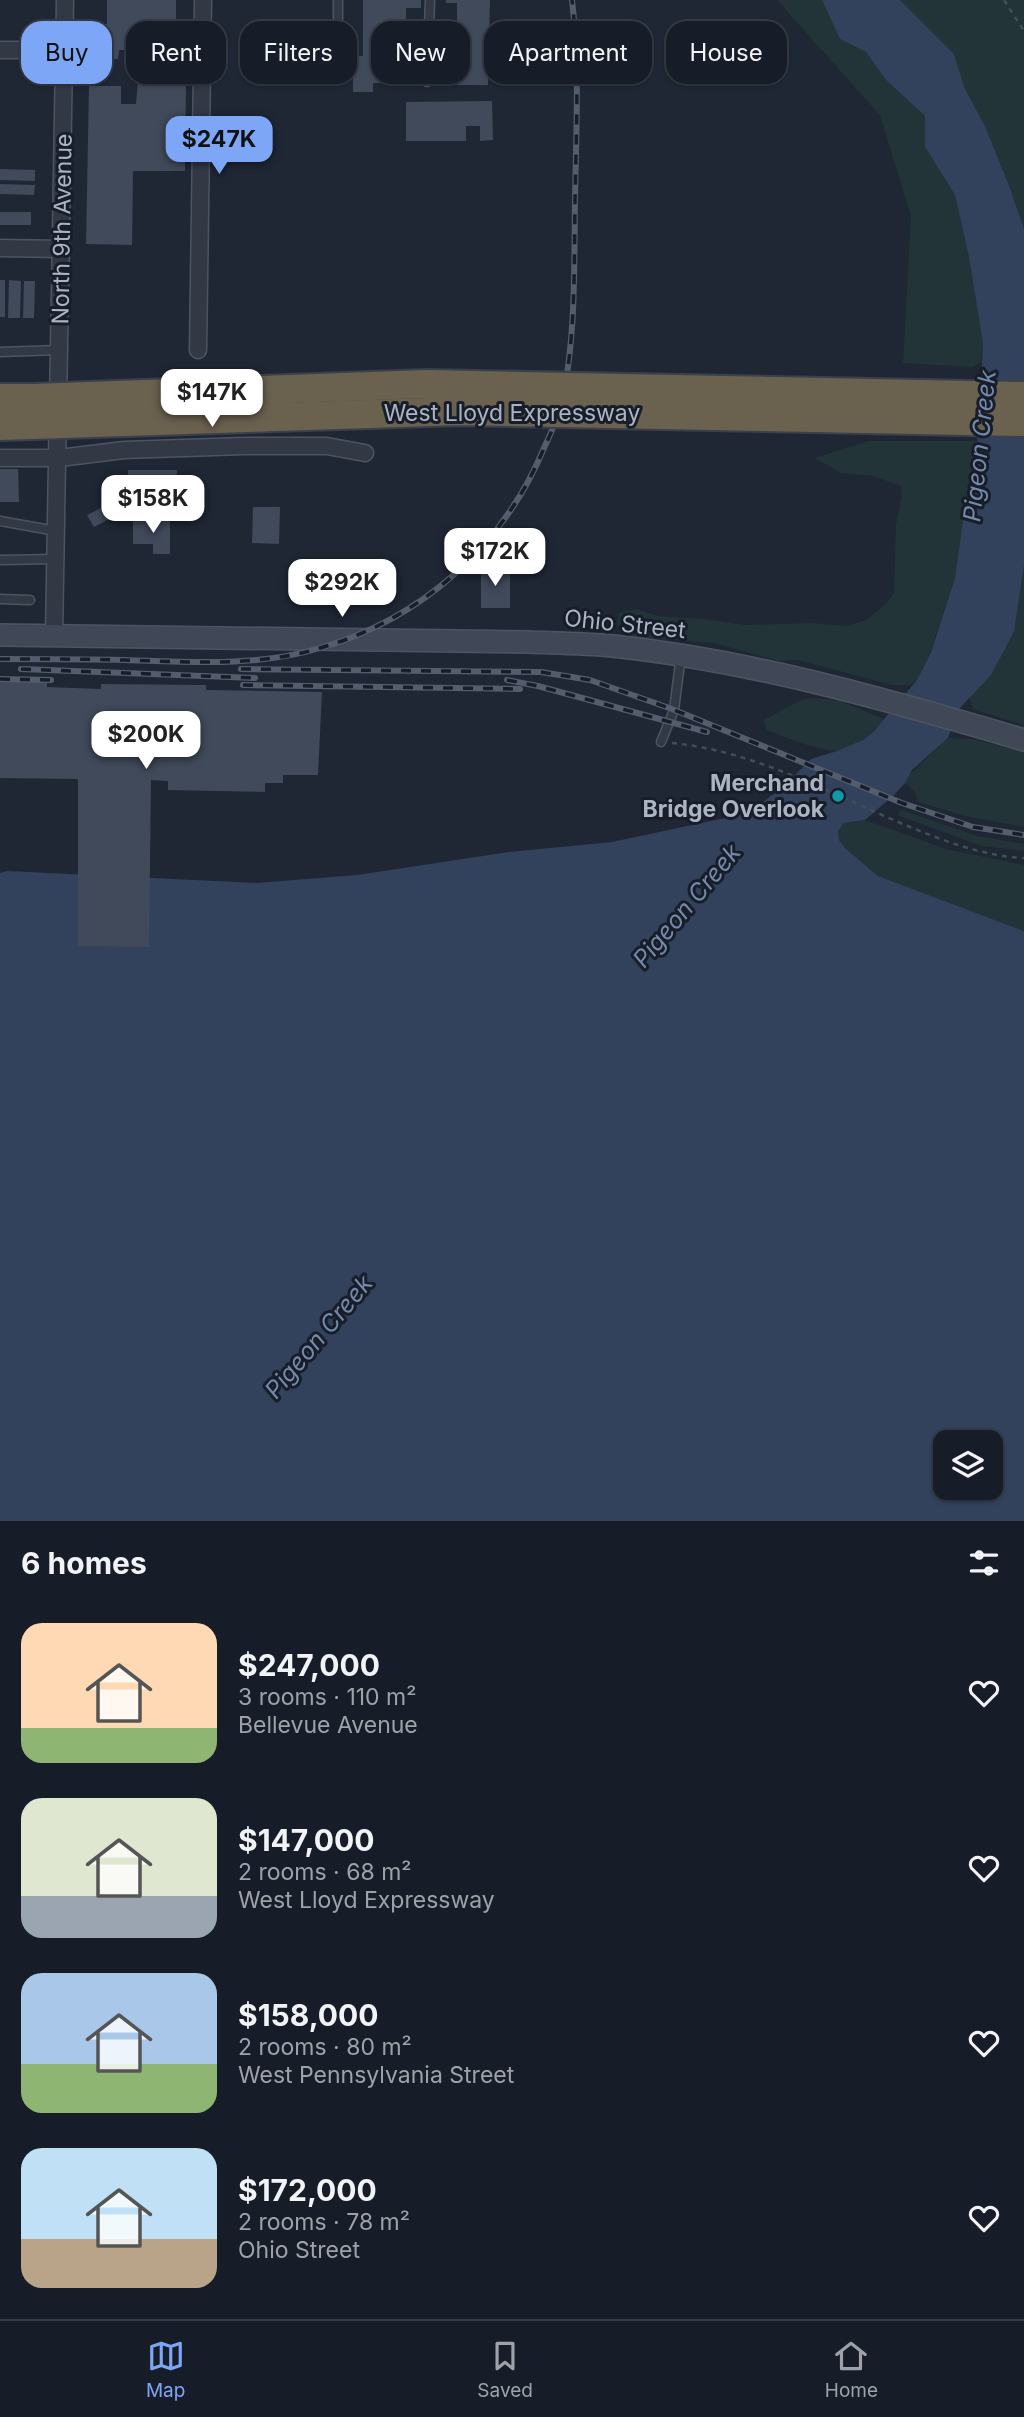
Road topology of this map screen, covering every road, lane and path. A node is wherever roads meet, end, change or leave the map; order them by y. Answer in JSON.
{"nodes":[{"id":1,"x":65,"y":0,"type":"edge"},
{"id":2,"x":203,"y":0,"type":"edge"},
{"id":3,"x":338,"y":0,"type":"edge"},
{"id":4,"x":430,"y":0,"type":"edge"},
{"id":5,"x":1004,"y":0,"type":"edge"},
{"id":6,"x":65,"y":21,"type":"edge"},
{"id":7,"x":338,"y":21,"type":"edge"},
{"id":8,"x":429,"y":21,"type":"edge"},
{"id":9,"x":1024,"y":31,"type":"edge"},
{"id":10,"x":0,"y":50,"type":"edge"},
{"id":11,"x":21,"y":50,"type":"edge"},
{"id":12,"x":64,"y":84,"type":"edge"},
{"id":13,"x":0,"y":248,"type":"edge"},
{"id":14,"x":62,"y":249,"type":"junction"},
{"id":15,"x":59,"y":350,"type":"junction"},
{"id":16,"x":198,"y":350,"type":"dead end"},
{"id":17,"x":0,"y":352,"type":"edge"},
{"id":18,"x":1024,"y":396,"type":"edge"},
{"id":19,"x":0,"y":398,"type":"edge"},
{"id":20,"x":32,"y":411,"type":"junction"},
{"id":21,"x":1024,"y":422,"type":"edge"},
{"id":22,"x":0,"y":426,"type":"edge"},
{"id":23,"x":365,"y":453,"type":"dead end"},
{"id":24,"x":0,"y":457,"type":"edge"},
{"id":25,"x":59,"y":458,"type":"junction"},
{"id":26,"x":0,"y":521,"type":"edge"},
{"id":27,"x":57,"y":531,"type":"junction"},
{"id":28,"x":56,"y":559,"type":"junction"},
{"id":29,"x":0,"y":560,"type":"edge"},
{"id":30,"x":0,"y":599,"type":"edge"},
{"id":31,"x":30,"y":600,"type":"dead end"},
{"id":32,"x":0,"y":635,"type":"edge"},
{"id":33,"x":54,"y":636,"type":"junction"},
{"id":34,"x":681,"y":656,"type":"junction"},
{"id":35,"x":1024,"y":740,"type":"edge"},
{"id":36,"x":661,"y":742,"type":"joint"},
{"id":37,"x":1024,"y":858,"type":"edge"}],
"edges":[{"from":1,"to":6,"type":"street","name":"North 9th Avenue"},
{"from":2,"to":16,"type":"street"},
{"from":3,"to":7,"type":"lane"},
{"from":4,"to":8,"type":"lane"},
{"from":5,"to":9,"type":"path"},
{"from":10,"to":11,"type":"street"},
{"from":12,"to":14,"type":"street","name":"North 9th Avenue"},
{"from":13,"to":14,"type":"street"},
{"from":14,"to":15,"type":"street","name":"North 9th Avenue"},
{"from":15,"to":17,"type":"lane"},
{"from":15,"to":25,"type":"street","name":"North 9th Avenue"},
{"from":18,"to":20,"type":"highway","name":"West Lloyd Expressway","bridge":true},
{"from":19,"to":20,"type":"highway","name":"West Lloyd Expressway"},
{"from":20,"to":21,"type":"highway","name":"West Lloyd Expressway","bridge":true},
{"from":20,"to":22,"type":"highway","name":"West Lloyd Expressway"},
{"from":23,"to":25,"type":"street"},
{"from":24,"to":25,"type":"street"},
{"from":25,"to":27,"type":"street","name":"North 9th Avenue"},
{"from":26,"to":27,"type":"lane"},
{"from":27,"to":28,"type":"street","name":"North 9th Avenue"},
{"from":28,"to":29,"type":"lane"},
{"from":28,"to":33,"type":"street","name":"North 9th Avenue"},
{"from":30,"to":31,"type":"lane"},
{"from":32,"to":33,"type":"street","name":"Ohio Street"},
{"from":33,"to":34,"type":"street","name":"Ohio Street"},
{"from":34,"to":35,"type":"street","name":"Ohio Street"},
{"from":34,"to":36,"type":"lane"},
{"from":36,"to":37,"type":"path"}]}
